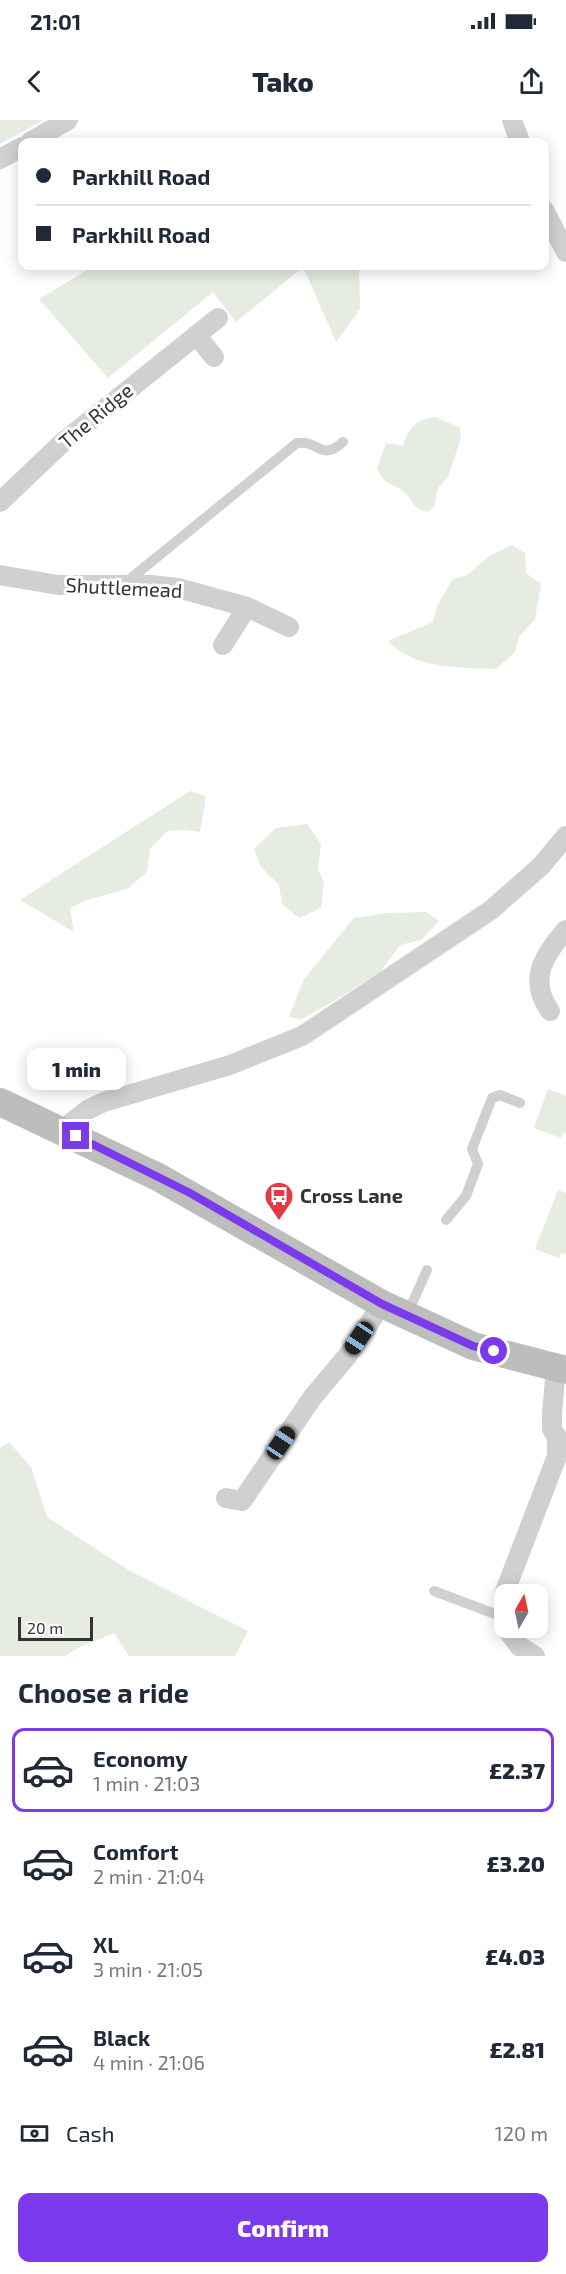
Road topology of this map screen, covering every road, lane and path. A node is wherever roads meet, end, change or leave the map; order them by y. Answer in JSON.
{"nodes":[{"id":1,"x":68,"y":120,"type":"edge"},
{"id":2,"x":512,"y":120,"type":"edge"},
{"id":3,"x":37,"y":138,"type":"edge"},
{"id":4,"x":519,"y":138,"type":"edge"},
{"id":5,"x":18,"y":149,"type":"edge"},
{"id":6,"x":0,"y":159,"type":"edge"},
{"id":7,"x":549,"y":220,"type":"edge"},
{"id":8,"x":566,"y":252,"type":"edge"},
{"id":9,"x":218,"y":318,"type":"dead end"},
{"id":10,"x":196,"y":335,"type":"junction"},
{"id":11,"x":214,"y":357,"type":"dead end"},
{"id":12,"x":343,"y":442,"type":"dead end"},
{"id":13,"x":0,"y":502,"type":"edge"},
{"id":14,"x":0,"y":575,"type":"edge"},
{"id":15,"x":121,"y":586,"type":"junction"},
{"id":16,"x":247,"y":607,"type":"junction"},
{"id":17,"x":289,"y":627,"type":"dead end"},
{"id":18,"x":223,"y":645,"type":"dead end"},
{"id":19,"x":566,"y":836,"type":"edge"},
{"id":20,"x":566,"y":930,"type":"edge"},
{"id":21,"x":550,"y":1011,"type":"dead end"},
{"id":22,"x":0,"y":1102,"type":"edge"},
{"id":23,"x":520,"y":1103,"type":"dead end"},
{"id":24,"x":62,"y":1130,"type":"junction"},
{"id":25,"x":446,"y":1220,"type":"dead end"},
{"id":26,"x":427,"y":1270,"type":"dead end"},
{"id":27,"x":394,"y":1310,"type":"junction"},
{"id":28,"x":561,"y":1368,"type":"edge"},
{"id":29,"x":226,"y":1498,"type":"dead end"},
{"id":30,"x":508,"y":1584,"type":"edge"},
{"id":31,"x":434,"y":1591,"type":"dead end"},
{"id":32,"x":494,"y":1614,"type":"edge"},
{"id":33,"x":513,"y":1638,"type":"edge"},
{"id":34,"x":535,"y":1656,"type":"edge"}],
"edges":[{"from":1,"to":3,"type":"street"},
{"from":2,"to":4,"type":"street"},
{"from":5,"to":6,"type":"street"},
{"from":7,"to":8,"type":"street"},
{"from":9,"to":10,"type":"street","name":"The Ridge"},
{"from":10,"to":11,"type":"street"},
{"from":10,"to":13,"type":"street","name":"The Ridge"},
{"from":12,"to":15,"type":"lane"},
{"from":14,"to":15,"type":"street","name":"Shuttlemead"},
{"from":15,"to":16,"type":"street","name":"Shuttlemead"},
{"from":16,"to":17,"type":"street","name":"Shuttlemead"},
{"from":16,"to":18,"type":"street"},
{"from":19,"to":24,"type":"street"},
{"from":20,"to":21,"type":"street"},
{"from":22,"to":24,"type":"main road"},
{"from":23,"to":25,"type":"lane"},
{"from":24,"to":27,"type":"main road"},
{"from":26,"to":27,"type":"lane"},
{"from":27,"to":28,"type":"main road"},
{"from":27,"to":29,"type":"street"},
{"from":28,"to":30,"type":"street"},
{"from":31,"to":32,"type":"lane"},
{"from":33,"to":34,"type":"street"}]}
